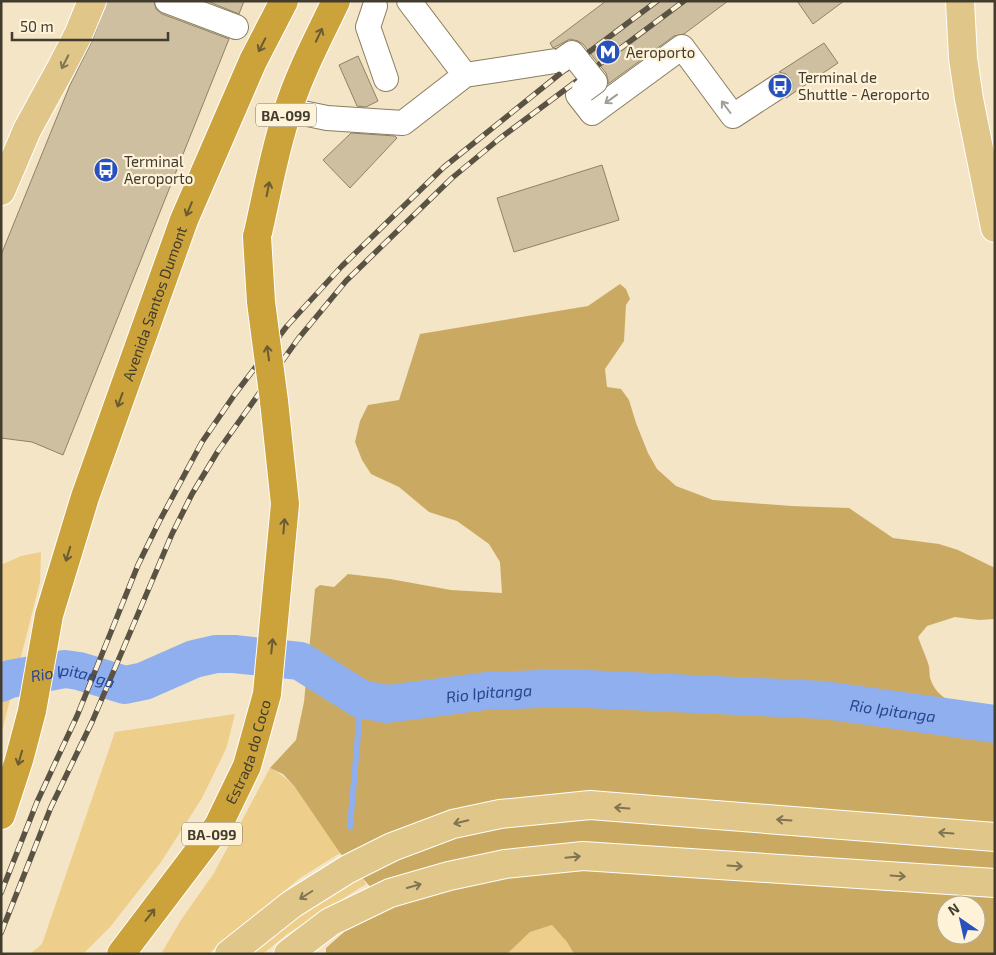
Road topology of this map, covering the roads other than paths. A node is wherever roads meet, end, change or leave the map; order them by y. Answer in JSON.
{"nodes":[{"id":1,"x":92,"y":1,"type":"edge"},
{"id":2,"x":167,"y":1,"type":"edge"},
{"id":3,"x":284,"y":1,"type":"edge"},
{"id":4,"x":336,"y":1,"type":"edge"},
{"id":5,"x":409,"y":1,"type":"edge"},
{"id":6,"x":960,"y":1,"type":"edge"},
{"id":7,"x":376,"y":6,"type":"dead end"},
{"id":8,"x":236,"y":27,"type":"dead end"},
{"id":9,"x":465,"y":75,"type":"junction"},
{"id":10,"x":386,"y":79,"type":"dead end"},
{"id":11,"x":779,"y":86,"type":"dead end"},
{"id":12,"x":288,"y":110,"type":"junction"},
{"id":13,"x":1,"y":191,"type":"edge"},
{"id":14,"x":995,"y":228,"type":"edge"},
{"id":15,"x":1,"y":815,"type":"edge"},
{"id":16,"x":995,"y":837,"type":"edge"},
{"id":17,"x":995,"y":883,"type":"edge"},
{"id":18,"x":121,"y":954,"type":"edge"},
{"id":19,"x":229,"y":954,"type":"edge"},
{"id":20,"x":288,"y":954,"type":"edge"}],
"edges":[{"from":1,"to":13,"type":"main road","one_way":true},
{"from":2,"to":8,"type":"street"},
{"from":3,"to":15,"type":"highway","name":"Avenida Santos Dumont","number":"BA-099","one_way":true},
{"from":12,"to":4,"type":"highway","number":"BA-099","one_way":true},
{"from":5,"to":9,"type":"street"},
{"from":6,"to":14,"type":"main road"},
{"from":7,"to":10,"type":"street"},
{"from":11,"to":9,"type":"street","one_way":true,"bridge":true},
{"from":9,"to":12,"type":"street"},
{"from":18,"to":12,"type":"highway","name":"Estrada do Coco","number":"BA-099","one_way":true,"bridge":true},
{"from":16,"to":19,"type":"main road","one_way":true},
{"from":20,"to":17,"type":"main road","one_way":true}]}
